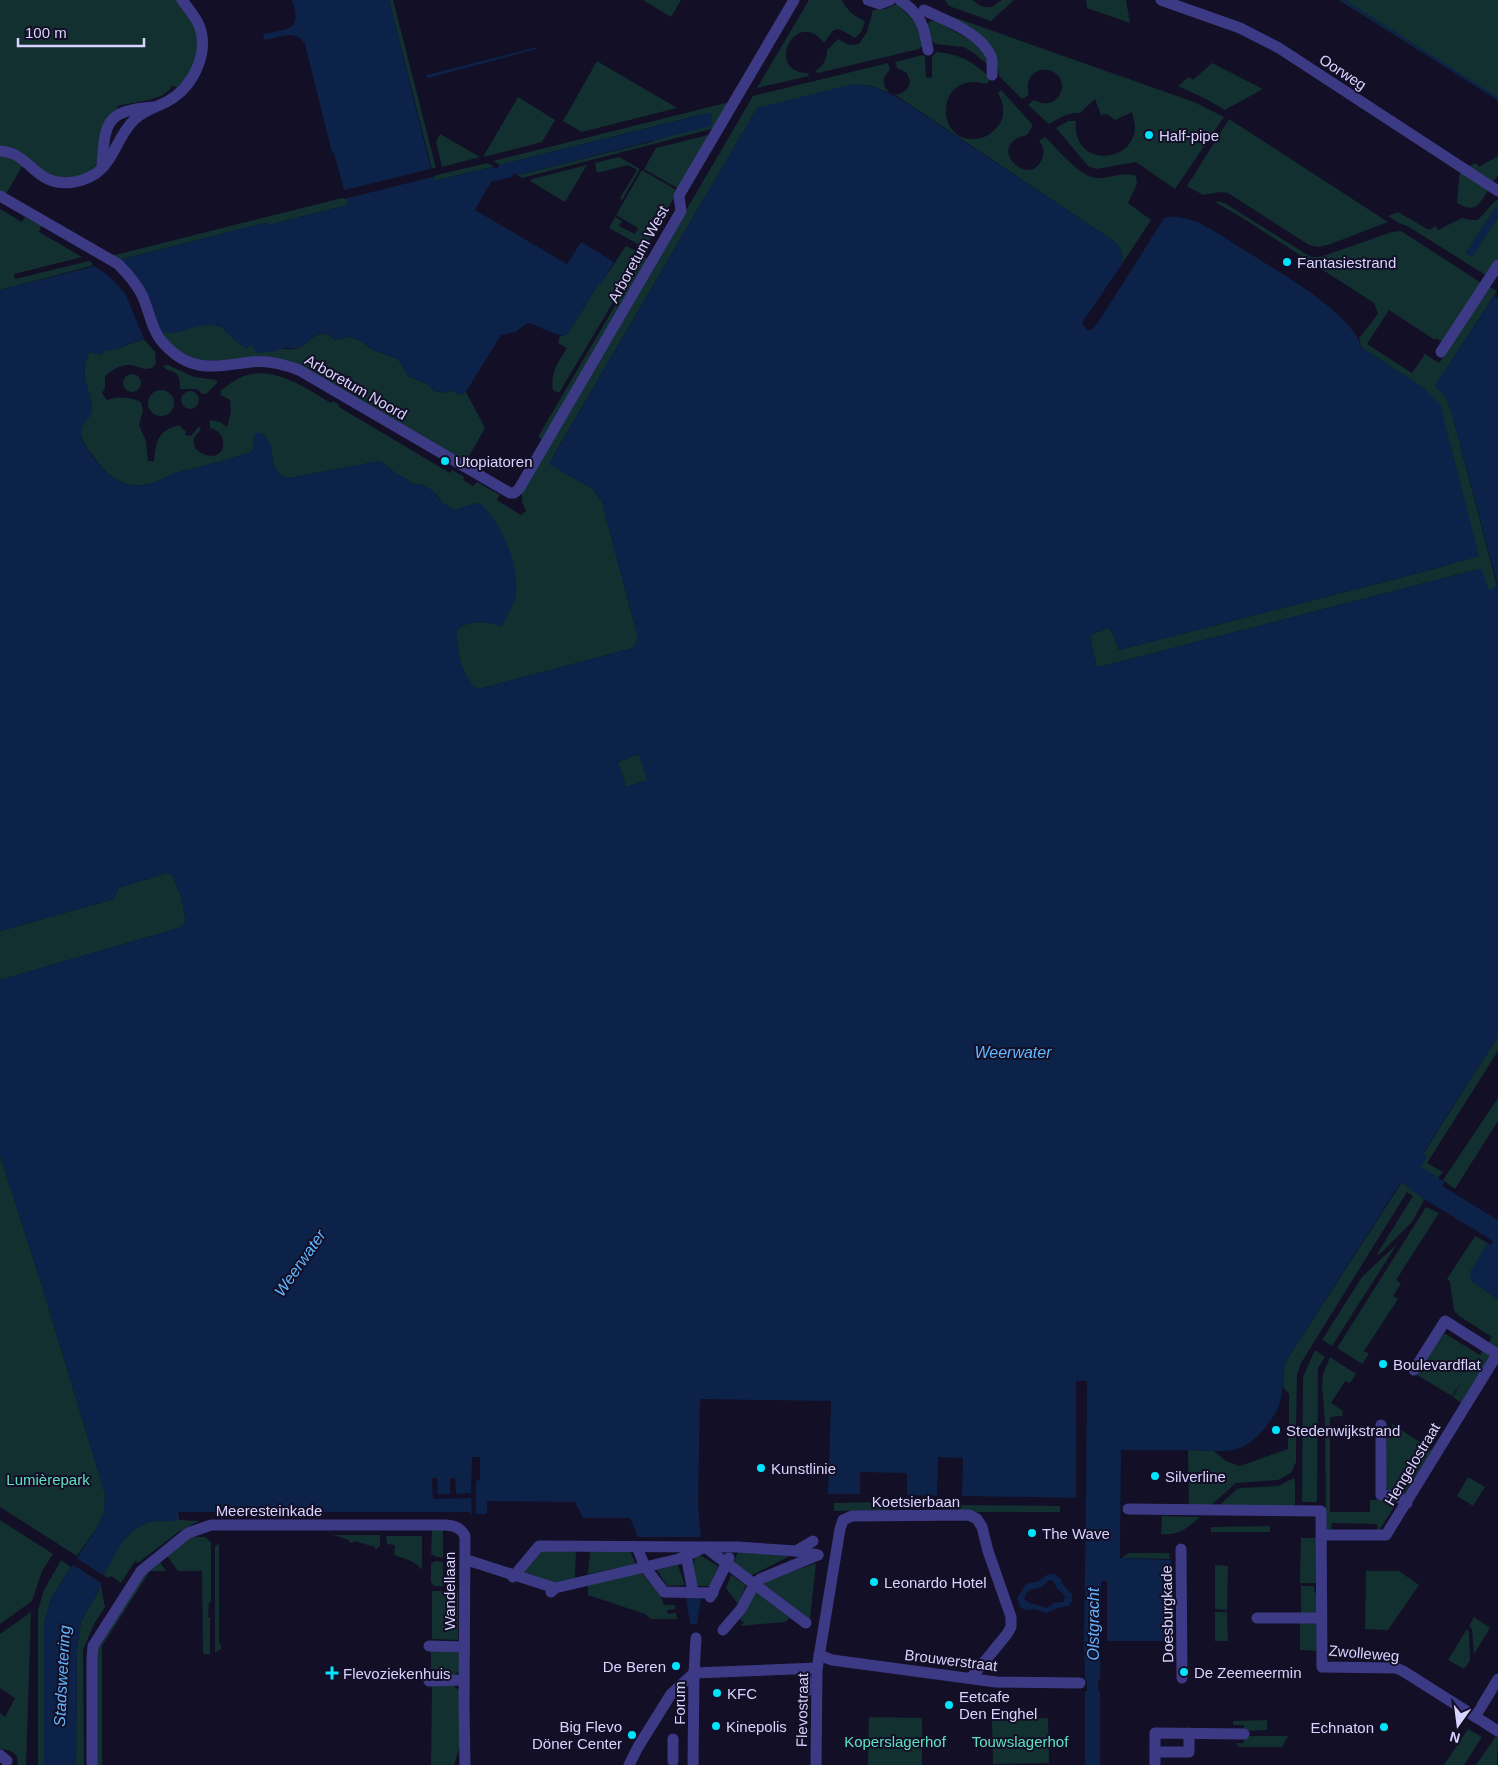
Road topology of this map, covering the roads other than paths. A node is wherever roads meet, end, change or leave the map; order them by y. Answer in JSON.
{"nodes":[{"id":1,"x":182,"y":0,"type":"edge"},
{"id":2,"x":794,"y":0,"type":"edge"},
{"id":3,"x":868,"y":0,"type":"edge"},
{"id":4,"x":890,"y":0,"type":"edge"},
{"id":5,"x":900,"y":0,"type":"edge"},
{"id":6,"x":1161,"y":0,"type":"edge"},
{"id":7,"x":924,"y":10,"type":"junction"},
{"id":8,"x":928,"y":50,"type":"dead end"},
{"id":9,"x":992,"y":75,"type":"dead end"},
{"id":10,"x":153,"y":107,"type":"junction"},
{"id":11,"x":0,"y":151,"type":"edge"},
{"id":12,"x":102,"y":167,"type":"junction"},
{"id":13,"x":1498,"y":190,"type":"edge"},
{"id":14,"x":0,"y":196,"type":"edge"},
{"id":15,"x":1498,"y":265,"type":"edge"},
{"id":16,"x":1440,"y":352,"type":"dead end"},
{"id":17,"x":514,"y":493,"type":"joint"},
{"id":18,"x":1498,"y":1353,"type":"edge"},
{"id":19,"x":1414,"y":1370,"type":"dead end"},
{"id":20,"x":1381,"y":1425,"type":"dead end"},
{"id":21,"x":1407,"y":1503,"type":"junction"},
{"id":22,"x":1128,"y":1508,"type":"dead end"},
{"id":23,"x":1321,"y":1535,"type":"junction"},
{"id":24,"x":465,"y":1536,"type":"joint"},
{"id":25,"x":813,"y":1541,"type":"dead end"},
{"id":26,"x":637,"y":1547,"type":"junction"},
{"id":27,"x":705,"y":1547,"type":"junction"},
{"id":28,"x":733,"y":1547,"type":"junction"},
{"id":29,"x":1181,"y":1549,"type":"dead end"},
{"id":30,"x":796,"y":1551,"type":"junction"},
{"id":31,"x":686,"y":1555,"type":"junction"},
{"id":32,"x":470,"y":1561,"type":"dead end"},
{"id":33,"x":726,"y":1564,"type":"junction"},
{"id":34,"x":646,"y":1567,"type":"junction"},
{"id":35,"x":513,"y":1576,"type":"junction"},
{"id":36,"x":754,"y":1585,"type":"junction"},
{"id":37,"x":692,"y":1592,"type":"junction"},
{"id":38,"x":1256,"y":1618,"type":"dead end"},
{"id":39,"x":1321,"y":1618,"type":"junction"},
{"id":40,"x":806,"y":1623,"type":"dead end"},
{"id":41,"x":723,"y":1630,"type":"dead end"},
{"id":42,"x":696,"y":1638,"type":"dead end"},
{"id":43,"x":430,"y":1646,"type":"dead end"},
{"id":44,"x":464,"y":1647,"type":"junction"},
{"id":45,"x":819,"y":1655,"type":"junction"},
{"id":46,"x":817,"y":1668,"type":"junction"},
{"id":47,"x":694,"y":1673,"type":"junction"},
{"id":48,"x":971,"y":1678,"type":"junction"},
{"id":49,"x":1182,"y":1678,"type":"dead end"},
{"id":50,"x":806,"y":1679,"type":"dead end"},
{"id":51,"x":464,"y":1680,"type":"junction"},
{"id":52,"x":1498,"y":1680,"type":"edge"},
{"id":53,"x":429,"y":1681,"type":"dead end"},
{"id":54,"x":1080,"y":1683,"type":"dead end"},
{"id":55,"x":806,"y":1692,"type":"dead end"},
{"id":56,"x":1475,"y":1716,"type":"junction"},
{"id":57,"x":1496,"y":1730,"type":"edge"},
{"id":58,"x":1189,"y":1733,"type":"junction"},
{"id":59,"x":1244,"y":1734,"type":"dead end"},
{"id":60,"x":673,"y":1739,"type":"dead end"},
{"id":61,"x":465,"y":1750,"type":"junction"},
{"id":62,"x":1155,"y":1752,"type":"junction"},
{"id":63,"x":673,"y":1761,"type":"dead end"},
{"id":64,"x":92,"y":1765,"type":"edge"},
{"id":65,"x":458,"y":1765,"type":"edge"},
{"id":66,"x":465,"y":1765,"type":"edge"},
{"id":67,"x":629,"y":1765,"type":"edge"},
{"id":68,"x":693,"y":1765,"type":"edge"},
{"id":69,"x":816,"y":1765,"type":"edge"},
{"id":70,"x":1155,"y":1765,"type":"edge"}],
"edges":[{"from":1,"to":10,"type":"street"},
{"from":2,"to":17,"type":"street","name":"Arboretum West"},
{"from":3,"to":4,"type":"street"},
{"from":5,"to":7,"type":"street"},
{"from":6,"to":13,"type":"street","name":"Oorweg"},
{"from":7,"to":8,"type":"street"},
{"from":7,"to":9,"type":"street"},
{"from":10,"to":12,"type":"street"},
{"from":10,"to":12,"type":"street"},
{"from":11,"to":12,"type":"street"},
{"from":14,"to":17,"type":"street","name":"Arboretum Noord"},
{"from":15,"to":16,"type":"street"},
{"from":18,"to":19,"type":"street"},
{"from":18,"to":21,"type":"street","name":"Hengelostraat"},
{"from":20,"to":21,"type":"street"},
{"from":21,"to":23,"type":"street","name":"Hengelostraat"},
{"from":22,"to":23,"type":"street","name":"Zwolleweg"},
{"from":23,"to":39,"type":"street","name":"Zwolleweg"},
{"from":24,"to":44,"type":"street","name":"Wandellaan"},
{"from":24,"to":64,"type":"street","name":"Meeresteinkade"},
{"from":25,"to":30,"type":"street"},
{"from":26,"to":27,"type":"street"},
{"from":26,"to":34,"type":"street"},
{"from":26,"to":35,"type":"street"},
{"from":27,"to":28,"type":"street"},
{"from":27,"to":31,"type":"street"},
{"from":27,"to":33,"type":"street"},
{"from":28,"to":30,"type":"street"},
{"from":28,"to":33,"type":"street"},
{"from":29,"to":49,"type":"street","name":"Doesburgkade"},
{"from":30,"to":36,"type":"street"},
{"from":31,"to":34,"type":"street"},
{"from":31,"to":37,"type":"street"},
{"from":32,"to":35,"type":"street"},
{"from":33,"to":36,"type":"street"},
{"from":33,"to":37,"type":"street"},
{"from":34,"to":35,"type":"street"},
{"from":34,"to":37,"type":"street"},
{"from":36,"to":40,"type":"street"},
{"from":36,"to":41,"type":"street"},
{"from":38,"to":39,"type":"street"},
{"from":39,"to":56,"type":"street","name":"Zwolleweg"},
{"from":42,"to":47,"type":"street"},
{"from":43,"to":44,"type":"street","name":"Wandellaan"},
{"from":44,"to":51,"type":"street","name":"Wandellaan"},
{"from":45,"to":46,"type":"street","name":"Flevostraat"},
{"from":45,"to":48,"type":"street","name":"Brouwerstraat"},
{"from":45,"to":48,"type":"street","name":"Koetsierbaan"},
{"from":46,"to":47,"type":"street"},
{"from":46,"to":69,"type":"street","name":"Flevostraat"},
{"from":47,"to":67,"type":"street","name":"Forum"},
{"from":47,"to":68,"type":"street","name":"Forum"},
{"from":48,"to":54,"type":"street","name":"Brouwerstraat"},
{"from":50,"to":55,"type":"street"},
{"from":51,"to":53,"type":"street"},
{"from":51,"to":61,"type":"street","name":"Wandellaan"},
{"from":52,"to":56,"type":"street"},
{"from":56,"to":57,"type":"street","name":"Zwolleweg"},
{"from":58,"to":59,"type":"street"},
{"from":58,"to":62,"type":"street"},
{"from":58,"to":62,"type":"street"},
{"from":60,"to":63,"type":"street","name":"Forum"},
{"from":61,"to":65,"type":"street","name":"Wandellaan"},
{"from":61,"to":66,"type":"street","name":"Wandellaan"},
{"from":62,"to":70,"type":"street"}]}
